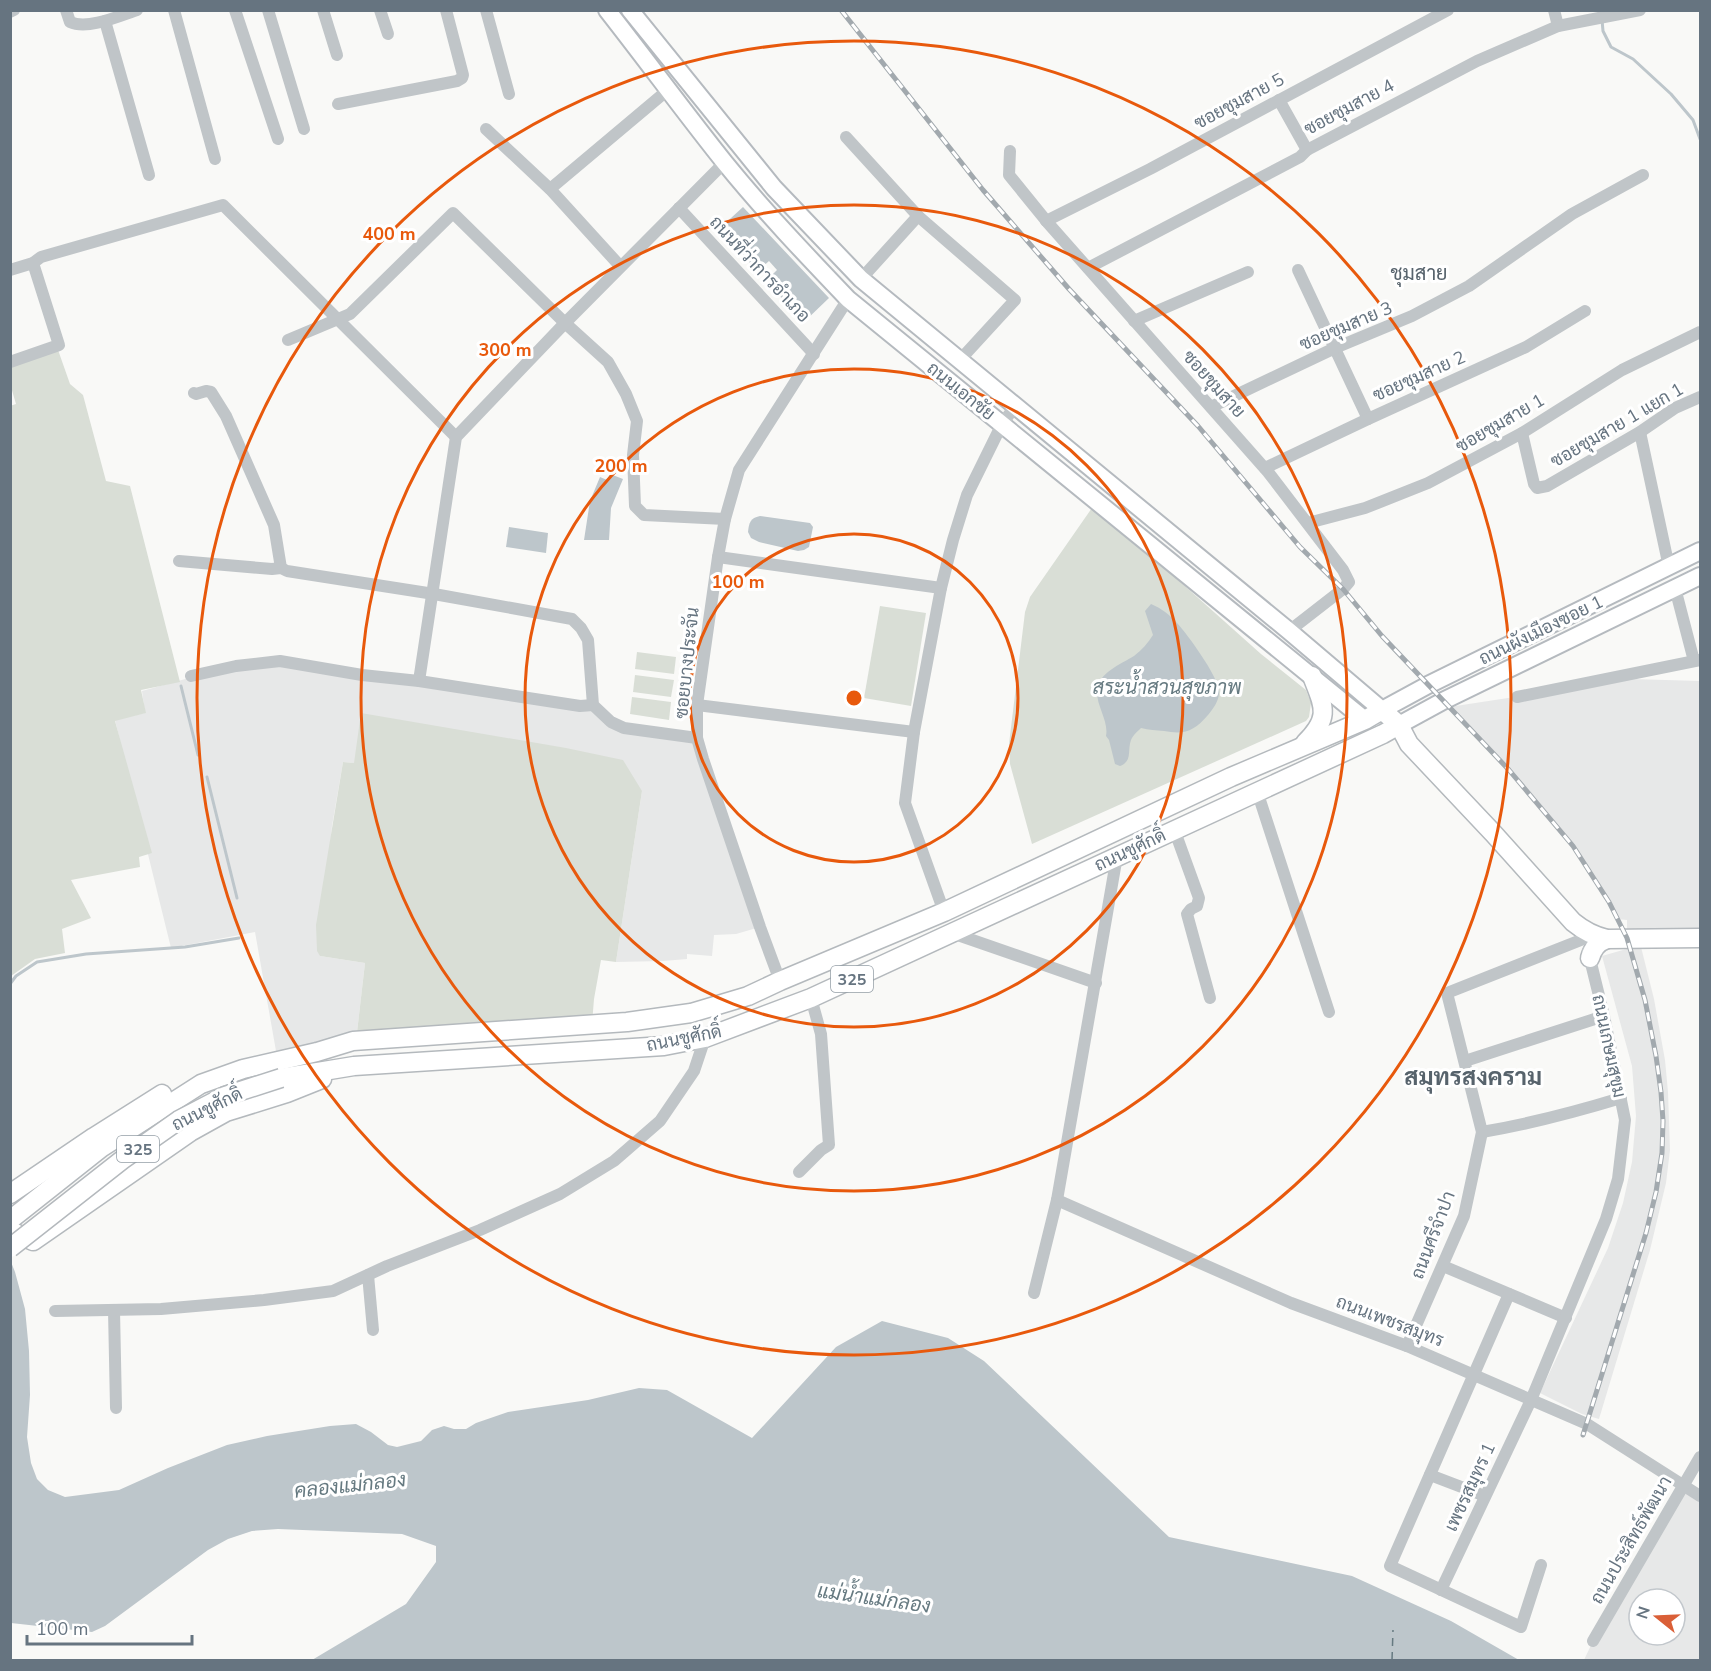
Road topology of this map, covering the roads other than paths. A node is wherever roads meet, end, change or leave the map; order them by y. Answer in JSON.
{"nodes":[{"id":1,"x":66,"y":10,"type":"edge"},
{"id":2,"x":137,"y":10,"type":"edge"},
{"id":3,"x":174,"y":10,"type":"edge"},
{"id":4,"x":235,"y":10,"type":"edge"},
{"id":5,"x":268,"y":10,"type":"edge"},
{"id":6,"x":323,"y":10,"type":"edge"},
{"id":7,"x":380,"y":10,"type":"edge"},
{"id":8,"x":446,"y":10,"type":"edge"},
{"id":9,"x":486,"y":10,"type":"edge"},
{"id":10,"x":607,"y":10,"type":"edge"},
{"id":11,"x":630,"y":10,"type":"edge"},
{"id":12,"x":1448,"y":10,"type":"edge"},
{"id":13,"x":1554,"y":10,"type":"edge"},
{"id":14,"x":1640,"y":10,"type":"edge"},
{"id":15,"x":105,"y":21,"type":"junction"},
{"id":16,"x":1558,"y":26,"type":"junction"},
{"id":17,"x":388,"y":34,"type":"dead end"},
{"id":18,"x":337,"y":55,"type":"dead end"},
{"id":19,"x":669,"y":89,"type":"junction"},
{"id":20,"x":509,"y":94,"type":"dead end"},
{"id":21,"x":1279,"y":100,"type":"junction"},
{"id":22,"x":338,"y":104,"type":"dead end"},
{"id":23,"x":304,"y":129,"type":"dead end"},
{"id":24,"x":486,"y":129,"type":"dead end"},
{"id":25,"x":846,"y":137,"type":"dead end"},
{"id":26,"x":278,"y":139,"type":"dead end"},
{"id":27,"x":1307,"y":150,"type":"junction"},
{"id":28,"x":1010,"y":151,"type":"dead end"},
{"id":29,"x":215,"y":159,"type":"dead end"},
{"id":30,"x":725,"y":162,"type":"junction"},
{"id":31,"x":149,"y":175,"type":"dead end"},
{"id":32,"x":1643,"y":175,"type":"dead end"},
{"id":33,"x":550,"y":189,"type":"junction"},
{"id":34,"x":679,"y":208,"type":"junction"},
{"id":35,"x":918,"y":216,"type":"junction"},
{"id":36,"x":1046,"y":221,"type":"junction"},
{"id":37,"x":33,"y":263,"type":"junction"},
{"id":38,"x":620,"y":266,"type":"junction"},
{"id":39,"x":1088,"y":268,"type":"junction"},
{"id":40,"x":10,"y":270,"type":"edge"},
{"id":41,"x":1298,"y":270,"type":"dead end"},
{"id":42,"x":1248,"y":272,"type":"dead end"},
{"id":43,"x":861,"y":279,"type":"junction"},
{"id":44,"x":848,"y":299,"type":"junction"},
{"id":45,"x":1585,"y":311,"type":"dead end"},
{"id":46,"x":339,"y":319,"type":"junction"},
{"id":47,"x":1134,"y":321,"type":"junction"},
{"id":48,"x":565,"y":323,"type":"junction"},
{"id":49,"x":1701,"y":332,"type":"edge"},
{"id":50,"x":288,"y":340,"type":"dead end"},
{"id":51,"x":1335,"y":348,"type":"junction"},
{"id":52,"x":814,"y":354,"type":"junction"},
{"id":53,"x":959,"y":360,"type":"junction"},
{"id":54,"x":10,"y":362,"type":"edge"},
{"id":55,"x":194,"y":393,"type":"dead end"},
{"id":56,"x":1701,"y":397,"type":"edge"},
{"id":57,"x":1016,"y":405,"type":"junction"},
{"id":58,"x":1211,"y":407,"type":"junction"},
{"id":59,"x":1368,"y":419,"type":"junction"},
{"id":60,"x":1002,"y":424,"type":"junction"},
{"id":61,"x":1640,"y":432,"type":"junction"},
{"id":62,"x":1522,"y":434,"type":"junction"},
{"id":63,"x":456,"y":437,"type":"junction"},
{"id":64,"x":1265,"y":468,"type":"junction"},
{"id":65,"x":725,"y":519,"type":"junction"},
{"id":66,"x":1308,"y":523,"type":"junction"},
{"id":67,"x":1701,"y":551,"type":"edge"},
{"id":68,"x":718,"y":557,"type":"junction"},
{"id":69,"x":179,"y":561,"type":"dead end"},
{"id":70,"x":1669,"y":567,"type":"junction"},
{"id":71,"x":281,"y":568,"type":"junction"},
{"id":72,"x":1701,"y":576,"type":"edge"},
{"id":73,"x":942,"y":588,"type":"junction"},
{"id":74,"x":1675,"y":588,"type":"junction"},
{"id":75,"x":434,"y":594,"type":"junction"},
{"id":76,"x":1289,"y":631,"type":"junction"},
{"id":77,"x":1697,"y":660,"type":"edge"},
{"id":78,"x":1459,"y":670,"type":"junction"},
{"id":79,"x":191,"y":675,"type":"dead end"},
{"id":80,"x":1312,"y":676,"type":"junction"},
{"id":81,"x":419,"y":681,"type":"junction"},
{"id":82,"x":1468,"y":689,"type":"junction"},
{"id":83,"x":1517,"y":697,"type":"dead end"},
{"id":84,"x":593,"y":705,"type":"junction"},
{"id":85,"x":697,"y":705,"type":"junction"},
{"id":86,"x":1382,"y":710,"type":"junction"},
{"id":87,"x":1365,"y":720,"type":"junction"},
{"id":88,"x":1399,"y":725,"type":"junction"},
{"id":89,"x":914,"y":732,"type":"junction"},
{"id":90,"x":1383,"y":734,"type":"junction"},
{"id":91,"x":697,"y":738,"type":"junction"},
{"id":92,"x":1409,"y":744,"type":"junction"},
{"id":93,"x":1302,"y":747,"type":"junction"},
{"id":94,"x":1231,"y":777,"type":"junction"},
{"id":95,"x":1249,"y":795,"type":"junction"},
{"id":96,"x":1174,"y":829,"type":"junction"},
{"id":97,"x":1117,"y":856,"type":"junction"},
{"id":98,"x":944,"y":912,"type":"junction"},
{"id":99,"x":952,"y":933,"type":"junction"},
{"id":100,"x":1584,"y":934,"type":"junction"},
{"id":101,"x":1701,"y":938,"type":"edge"},
{"id":102,"x":1607,"y":939,"type":"junction"},
{"id":103,"x":1590,"y":958,"type":"junction"},
{"id":104,"x":780,"y":981,"type":"junction"},
{"id":105,"x":1096,"y":984,"type":"junction"},
{"id":106,"x":811,"y":998,"type":"junction"},
{"id":107,"x":1210,"y":998,"type":"dead end"},
{"id":108,"x":1329,"y":1012,"type":"dead end"},
{"id":109,"x":1604,"y":1016,"type":"junction"},
{"id":110,"x":705,"y":1038,"type":"junction"},
{"id":111,"x":352,"y":1041,"type":"junction"},
{"id":112,"x":1465,"y":1061,"type":"junction"},
{"id":113,"x":354,"y":1066,"type":"junction"},
{"id":114,"x":282,"y":1069,"type":"junction"},
{"id":115,"x":1621,"y":1098,"type":"junction"},
{"id":116,"x":1482,"y":1132,"type":"junction"},
{"id":117,"x":799,"y":1172,"type":"dead end"},
{"id":118,"x":10,"y":1194,"type":"edge"},
{"id":119,"x":1057,"y":1200,"type":"junction"},
{"id":120,"x":10,"y":1220,"type":"edge"},
{"id":121,"x":10,"y":1228,"type":"edge"},
{"id":122,"x":10,"y":1248,"type":"edge"},
{"id":123,"x":1443,"y":1266,"type":"junction"},
{"id":124,"x":368,"y":1275,"type":"junction"},
{"id":125,"x":1034,"y":1293,"type":"dead end"},
{"id":126,"x":1509,"y":1294,"type":"junction"},
{"id":127,"x":114,"y":1310,"type":"junction"},
{"id":128,"x":55,"y":1311,"type":"dead end"},
{"id":129,"x":1566,"y":1318,"type":"junction"},
{"id":130,"x":374,"y":1330,"type":"dead end"},
{"id":131,"x":1407,"y":1346,"type":"junction"},
{"id":132,"x":1473,"y":1374,"type":"junction"},
{"id":133,"x":1531,"y":1400,"type":"junction"},
{"id":134,"x":116,"y":1408,"type":"dead end"},
{"id":135,"x":1701,"y":1457,"type":"edge"},
{"id":136,"x":1430,"y":1475,"type":"junction"},
{"id":137,"x":1683,"y":1485,"type":"junction"},
{"id":138,"x":1485,"y":1496,"type":"junction"},
{"id":139,"x":1701,"y":1496,"type":"edge"},
{"id":140,"x":1541,"y":1565,"type":"dead end"},
{"id":141,"x":1441,"y":1590,"type":"junction"},
{"id":142,"x":1593,"y":1641,"type":"dead end"}],
"edges":[{"from":1,"to":15,"type":"street"},
{"from":2,"to":15,"type":"street"},
{"from":3,"to":29,"type":"street"},
{"from":4,"to":26,"type":"street"},
{"from":5,"to":23,"type":"street"},
{"from":6,"to":18,"type":"street"},
{"from":7,"to":17,"type":"street"},
{"from":8,"to":22,"type":"street"},
{"from":9,"to":20,"type":"street"},
{"from":10,"to":19,"type":"main road","name":"ถนนเอกชัย"},
{"from":11,"to":43,"type":"main road","name":"ถนนเอกชัย"},
{"from":12,"to":21,"type":"street","name":"ซอยชุมสาย 5"},
{"from":13,"to":16,"type":"street"},
{"from":14,"to":16,"type":"street","name":"ซอยชุมสาย 4"},
{"from":15,"to":31,"type":"street"},
{"from":16,"to":27,"type":"street","name":"ซอยชุมสาย 4"},
{"from":19,"to":30,"type":"main road","name":"ถนนเอกชัย"},
{"from":19,"to":33,"type":"street"},
{"from":21,"to":27,"type":"street"},
{"from":21,"to":36,"type":"street","name":"ซอยชุมสาย 5"},
{"from":24,"to":33,"type":"street"},
{"from":25,"to":35,"type":"street"},
{"from":27,"to":39,"type":"street","name":"ซอยชุมสาย 4"},
{"from":28,"to":36,"type":"street","name":"ซอยชุมสาย"},
{"from":30,"to":34,"type":"street"},
{"from":30,"to":44,"type":"main road","name":"ถนนเอกชัย"},
{"from":32,"to":51,"type":"street","name":"ซอยชุมสาย 3"},
{"from":33,"to":38,"type":"street"},
{"from":34,"to":38,"type":"street"},
{"from":34,"to":52,"type":"street","name":"ถนนที่ว่าการอำเภอ"},
{"from":35,"to":43,"type":"street"},
{"from":35,"to":53,"type":"street"},
{"from":36,"to":39,"type":"street","name":"ซอยชุมสาย"},
{"from":37,"to":40,"type":"street"},
{"from":37,"to":46,"type":"street"},
{"from":37,"to":54,"type":"street"},
{"from":38,"to":48,"type":"street"},
{"from":39,"to":47,"type":"street","name":"ซอยชุมสาย"},
{"from":41,"to":51,"type":"street"},
{"from":42,"to":47,"type":"street"},
{"from":43,"to":53,"type":"main road","name":"ถนนเอกชัย"},
{"from":44,"to":52,"type":"street","name":"ซอยบางประจัน"},
{"from":44,"to":60,"type":"main road","name":"ถนนเอกชัย"},
{"from":45,"to":59,"type":"street","name":"ซอยชุมสาย 2"},
{"from":46,"to":48,"type":"street"},
{"from":46,"to":50,"type":"street"},
{"from":46,"to":63,"type":"street"},
{"from":47,"to":58,"type":"street","name":"ซอยชุมสาย"},
{"from":48,"to":63,"type":"street"},
{"from":48,"to":65,"type":"street"},
{"from":49,"to":62,"type":"street","name":"ซอยชุมสาย 1"},
{"from":51,"to":58,"type":"street","name":"ซอยชุมสาย 3"},
{"from":51,"to":59,"type":"street"},
{"from":52,"to":65,"type":"street","name":"ซอยบางประจัน"},
{"from":53,"to":57,"type":"main road","name":"ถนนเอกชัย"},
{"from":55,"to":71,"type":"street"},
{"from":56,"to":61,"type":"street","name":"ซอยชุมสาย 1 แยก 1"},
{"from":57,"to":60,"type":"street"},
{"from":57,"to":76,"type":"main road","name":"ถนนเอกชัย"},
{"from":58,"to":64,"type":"street","name":"ซอยชุมสาย"},
{"from":59,"to":64,"type":"street","name":"ซอยชุมสาย 2"},
{"from":60,"to":73,"type":"street"},
{"from":60,"to":80,"type":"main road","name":"ถนนเอกชัย"},
{"from":61,"to":62,"type":"street","name":"ซอยชุมสาย 1 แยก 1"},
{"from":61,"to":70,"type":"street"},
{"from":62,"to":66,"type":"street","name":"ซอยชุมสาย 1"},
{"from":63,"to":75,"type":"street"},
{"from":64,"to":66,"type":"street","name":"ซอยชุมสาย"},
{"from":65,"to":68,"type":"street","name":"ซอยบางประจัน"},
{"from":66,"to":76,"type":"street","name":"ซอยชุมสาย"},
{"from":67,"to":70,"type":"main road","name":"ถนนผังเมืองซอย 1"},
{"from":68,"to":73,"type":"street"},
{"from":68,"to":85,"type":"street","name":"ซอยบางประจัน"},
{"from":69,"to":71,"type":"street"},
{"from":70,"to":78,"type":"main road","name":"ถนนผังเมืองซอย 1"},
{"from":71,"to":75,"type":"street"},
{"from":72,"to":74,"type":"main road","name":"ถนนผังเมืองซอย 1"},
{"from":73,"to":89,"type":"street"},
{"from":74,"to":77,"type":"street"},
{"from":74,"to":82,"type":"main road","name":"ถนนผังเมืองซอย 1"},
{"from":75,"to":81,"type":"street"},
{"from":75,"to":84,"type":"street"},
{"from":76,"to":86,"type":"main road","name":"ถนนเอกชัย"},
{"from":77,"to":83,"type":"street"},
{"from":78,"to":82,"type":"main road"},
{"from":78,"to":86,"type":"main road","name":"ถนนผังเมืองซอย 1"},
{"from":79,"to":81,"type":"street"},
{"from":80,"to":87,"type":"main road","name":"ถนนเอกชัย"},
{"from":80,"to":93,"type":"main road"},
{"from":81,"to":84,"type":"street"},
{"from":82,"to":88,"type":"main road","name":"ถนนผังเมืองซอย 1"},
{"from":84,"to":91,"type":"street"},
{"from":85,"to":89,"type":"street"},
{"from":85,"to":91,"type":"street","name":"ซอยบางประจัน"},
{"from":86,"to":87,"type":"main road","name":"ถนนชูศักดิ์"},
{"from":86,"to":88,"type":"main road"},
{"from":87,"to":90,"type":"main road"},
{"from":87,"to":93,"type":"main road","name":"ถนนชูศักดิ์","number":"325"},
{"from":88,"to":90,"type":"main road","name":"ถนนชูศักดิ์"},
{"from":88,"to":92,"type":"main road"},
{"from":89,"to":98,"type":"street"},
{"from":90,"to":92,"type":"main road"},
{"from":90,"to":95,"type":"main road","name":"ถนนชูศักดิ์","number":"325"},
{"from":91,"to":104,"type":"street","name":"ซอยบางประจัน"},
{"from":92,"to":100,"type":"main road"},
{"from":93,"to":94,"type":"main road","name":"ถนนชูศักดิ์","number":"325"},
{"from":94,"to":95,"type":"main road"},
{"from":94,"to":98,"type":"main road","name":"ถนนชูศักดิ์","number":"325"},
{"from":95,"to":96,"type":"main road","name":"ถนนชูศักดิ์","number":"325"},
{"from":95,"to":108,"type":"street"},
{"from":96,"to":97,"type":"main road","name":"ถนนชูศักดิ์","number":"325"},
{"from":96,"to":107,"type":"street"},
{"from":97,"to":99,"type":"main road","name":"ถนนชูศักดิ์","number":"325"},
{"from":97,"to":105,"type":"street"},
{"from":98,"to":104,"type":"main road","name":"ถนนชูศักดิ์","number":"325"},
{"from":99,"to":105,"type":"street"},
{"from":99,"to":106,"type":"main road","name":"ถนนชูศักดิ์","number":"325"},
{"from":100,"to":102,"type":"main road"},
{"from":100,"to":103,"type":"street","name":"ถนนเกษมสุขุม"},
{"from":100,"to":112,"type":"street","name":"ถนนศรีจำปา"},
{"from":101,"to":102,"type":"main road"},
{"from":102,"to":103,"type":"main road"},
{"from":103,"to":109,"type":"street","name":"ถนนเกษมสุขุม"},
{"from":104,"to":111,"type":"main road","name":"ถนนชูศักดิ์","number":"325"},
{"from":105,"to":119,"type":"street"},
{"from":106,"to":110,"type":"main road","name":"ถนนชูศักดิ์","number":"325"},
{"from":106,"to":117,"type":"street"},
{"from":109,"to":112,"type":"street"},
{"from":109,"to":115,"type":"street","name":"ถนนเกษมสุขุม"},
{"from":110,"to":113,"type":"main road","name":"ถนนชูศักดิ์","number":"325"},
{"from":110,"to":124,"type":"street"},
{"from":111,"to":114,"type":"main road","name":"ถนนชูศักดิ์","number":"325"},
{"from":111,"to":118,"type":"main road"},
{"from":112,"to":116,"type":"street","name":"ถนนศรีจำปา"},
{"from":113,"to":114,"type":"main road","name":"ถนนชูศักดิ์","number":"325"},
{"from":113,"to":121,"type":"main road"},
{"from":114,"to":120,"type":"main road","name":"ถนนชูศักดิ์","number":"325"},
{"from":114,"to":122,"type":"main road","name":"ถนนชูศักดิ์","number":"325","bridge":true},
{"from":115,"to":116,"type":"street"},
{"from":115,"to":129,"type":"street","name":"ถนนเกษมสุขุม"},
{"from":116,"to":123,"type":"street","name":"ถนนศรีจำปา"},
{"from":119,"to":125,"type":"street"},
{"from":119,"to":131,"type":"street","name":"ถนนเพชรสมุทร"},
{"from":123,"to":126,"type":"street"},
{"from":123,"to":131,"type":"street","name":"ถนนศรีจำปา"},
{"from":124,"to":127,"type":"street"},
{"from":124,"to":130,"type":"street"},
{"from":126,"to":129,"type":"street"},
{"from":126,"to":132,"type":"street"},
{"from":127,"to":128,"type":"street"},
{"from":127,"to":134,"type":"street"},
{"from":129,"to":133,"type":"street","name":"ถนนเกษมสุขุม"},
{"from":131,"to":132,"type":"street","name":"ถนนเพชรสมุทร"},
{"from":132,"to":133,"type":"street","name":"ถนนเพชรสมุทร"},
{"from":132,"to":136,"type":"street"},
{"from":133,"to":137,"type":"street","name":"ถนนเพชรสมุทร"},
{"from":133,"to":138,"type":"street","name":"เพชรสมุทร 1"},
{"from":135,"to":137,"type":"street","name":"ถนนประสิทธ์พัฒนา"},
{"from":136,"to":138,"type":"street"},
{"from":136,"to":141,"type":"street"},
{"from":137,"to":139,"type":"street","name":"ถนนเพชรสมุทร"},
{"from":137,"to":142,"type":"street","name":"ถนนประสิทธ์พัฒนา"},
{"from":138,"to":141,"type":"street","name":"เพชรสมุทร 1"},
{"from":140,"to":141,"type":"street"}]}
